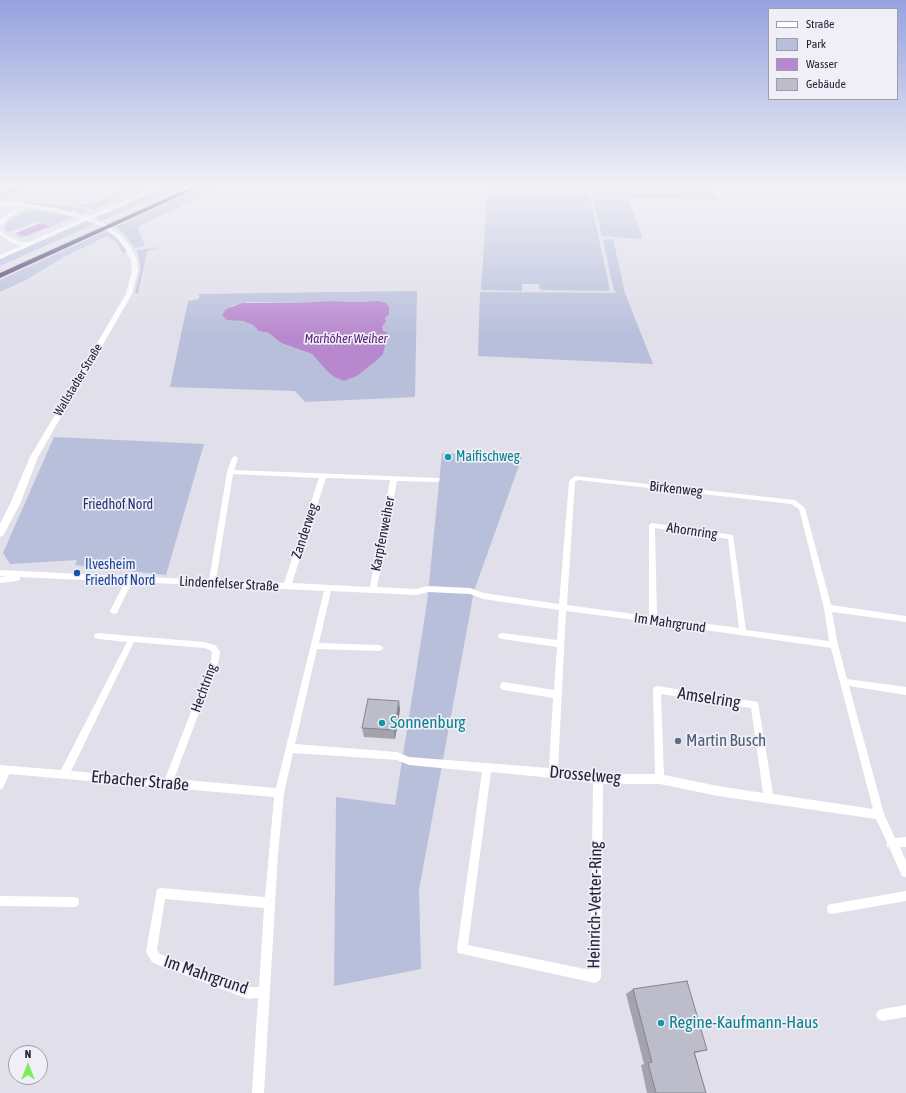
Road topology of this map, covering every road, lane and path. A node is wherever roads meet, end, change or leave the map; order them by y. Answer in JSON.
{"nodes":[{"id":1,"x":5,"y":235,"type":"edge"},
{"id":2,"x":42,"y":235,"type":"edge"},
{"id":3,"x":47,"y":235,"type":"edge"},
{"id":4,"x":52,"y":235,"type":"edge"},
{"id":5,"x":78,"y":235,"type":"edge"},
{"id":6,"x":90,"y":235,"type":"edge"},
{"id":7,"x":116,"y":235,"type":"edge"},
{"id":8,"x":14,"y":239,"type":"junction"},
{"id":9,"x":30,"y":244,"type":"junction"},
{"id":10,"x":9,"y":253,"type":"junction"},
{"id":11,"x":0,"y":257,"type":"edge"},
{"id":12,"x":0,"y":270,"type":"edge"},
{"id":13,"x":0,"y":276,"type":"edge"},
{"id":14,"x":235,"y":458,"type":"dead end"},
{"id":15,"x":230,"y":472,"type":"junction"},
{"id":16,"x":323,"y":476,"type":"junction"},
{"id":17,"x":394,"y":478,"type":"junction"},
{"id":18,"x":437,"y":480,"type":"dead end"},
{"id":19,"x":0,"y":533,"type":"edge"},
{"id":20,"x":0,"y":573,"type":"edge"},
{"id":21,"x":33,"y":576,"type":"junction"},
{"id":22,"x":0,"y":580,"type":"edge"},
{"id":23,"x":129,"y":580,"type":"junction"},
{"id":24,"x":212,"y":583,"type":"junction"},
{"id":25,"x":288,"y":586,"type":"junction"},
{"id":26,"x":328,"y":588,"type":"junction"},
{"id":27,"x":373,"y":590,"type":"junction"},
{"id":28,"x":563,"y":607,"type":"junction"},
{"id":29,"x":828,"y":608,"type":"junction"},
{"id":30,"x":114,"y":611,"type":"dead end"},
{"id":31,"x":906,"y":619,"type":"edge"},
{"id":32,"x":653,"y":620,"type":"junction"},
{"id":33,"x":743,"y":633,"type":"junction"},
{"id":34,"x":98,"y":636,"type":"dead end"},
{"id":35,"x":502,"y":636,"type":"dead end"},
{"id":36,"x":132,"y":639,"type":"junction"},
{"id":37,"x":561,"y":644,"type":"junction"},
{"id":38,"x":834,"y":645,"type":"junction"},
{"id":39,"x":314,"y":646,"type":"junction"},
{"id":40,"x":379,"y":648,"type":"dead end"},
{"id":41,"x":844,"y":682,"type":"junction"},
{"id":42,"x":504,"y":686,"type":"dead end"},
{"id":43,"x":906,"y":691,"type":"edge"},
{"id":44,"x":558,"y":695,"type":"junction"},
{"id":45,"x":290,"y":748,"type":"junction"},
{"id":46,"x":487,"y":767,"type":"junction"},
{"id":47,"x":4,"y":769,"type":"edge"},
{"id":48,"x":553,"y":773,"type":"junction"},
{"id":49,"x":64,"y":774,"type":"junction"},
{"id":50,"x":598,"y":779,"type":"junction"},
{"id":51,"x":660,"y":779,"type":"junction"},
{"id":52,"x":168,"y":783,"type":"junction"},
{"id":53,"x":0,"y":785,"type":"edge"},
{"id":54,"x":279,"y":793,"type":"junction"},
{"id":55,"x":769,"y":799,"type":"junction"},
{"id":56,"x":879,"y":815,"type":"junction"},
{"id":57,"x":906,"y":842,"type":"edge"},
{"id":58,"x":892,"y":843,"type":"junction"},
{"id":59,"x":906,"y":872,"type":"edge"},
{"id":60,"x":906,"y":896,"type":"edge"},
{"id":61,"x":0,"y":901,"type":"edge"},
{"id":62,"x":74,"y":902,"type":"dead end"},
{"id":63,"x":270,"y":903,"type":"junction"},
{"id":64,"x":832,"y":909,"type":"dead end"},
{"id":65,"x":264,"y":992,"type":"junction"},
{"id":66,"x":906,"y":1011,"type":"edge"},
{"id":67,"x":882,"y":1015,"type":"dead end"},
{"id":68,"x":258,"y":1093,"type":"edge"}],
"edges":[{"from":1,"to":8,"type":"main road"},
{"from":2,"to":8,"type":"main road"},
{"from":3,"to":9,"type":"main road"},
{"from":4,"to":9,"type":"main road"},
{"from":5,"to":12,"type":"highway"},
{"from":6,"to":13,"type":"highway"},
{"from":7,"to":19,"type":"main road","name":"Wallstadter Straße"},
{"from":8,"to":9,"type":"main road"},
{"from":8,"to":10,"type":"main road"},
{"from":9,"to":10,"type":"main road"},
{"from":10,"to":11,"type":"main road"},
{"from":14,"to":15,"type":"street"},
{"from":15,"to":16,"type":"street"},
{"from":15,"to":24,"type":"street"},
{"from":16,"to":17,"type":"street"},
{"from":16,"to":25,"type":"street","name":"Zanderweg"},
{"from":17,"to":18,"type":"street"},
{"from":17,"to":27,"type":"street","name":"Karpfenweiher"},
{"from":20,"to":21,"type":"street","name":"Lindenfelser Straße"},
{"from":21,"to":22,"type":"street","name":"Lindenfelser Straße"},
{"from":21,"to":23,"type":"street","name":"Lindenfelser Straße"},
{"from":23,"to":24,"type":"street","name":"Lindenfelser Straße"},
{"from":23,"to":30,"type":"street"},
{"from":24,"to":25,"type":"street","name":"Lindenfelser Straße"},
{"from":25,"to":26,"type":"street","name":"Lindenfelser Straße"},
{"from":26,"to":27,"type":"street","name":"Im Mahrgrund"},
{"from":26,"to":39,"type":"street","name":"Im Mahrgrund"},
{"from":27,"to":28,"type":"street","name":"Im Mahrgrund"},
{"from":28,"to":29,"type":"street","name":"Birkenweg"},
{"from":28,"to":32,"type":"street","name":"Im Mahrgrund"},
{"from":28,"to":37,"type":"street"},
{"from":29,"to":31,"type":"street"},
{"from":29,"to":38,"type":"street","name":"Birkenweg"},
{"from":32,"to":33,"type":"street","name":"Im Mahrgrund"},
{"from":32,"to":33,"type":"street","name":"Ahornring"},
{"from":33,"to":38,"type":"street","name":"Im Mahrgrund"},
{"from":34,"to":36,"type":"street","name":"Hechtring"},
{"from":35,"to":37,"type":"street"},
{"from":36,"to":49,"type":"street"},
{"from":36,"to":52,"type":"street","name":"Hechtring"},
{"from":37,"to":44,"type":"street"},
{"from":38,"to":41,"type":"street"},
{"from":39,"to":40,"type":"street"},
{"from":39,"to":45,"type":"street","name":"Im Mahrgrund"},
{"from":41,"to":43,"type":"street"},
{"from":41,"to":56,"type":"street"},
{"from":42,"to":44,"type":"street"},
{"from":44,"to":48,"type":"street"},
{"from":45,"to":46,"type":"street","name":"Drosselweg"},
{"from":45,"to":54,"type":"street","name":"Im Mahrgrund"},
{"from":46,"to":48,"type":"street","name":"Drosselweg"},
{"from":46,"to":50,"type":"street","name":"Heinrich-Vetter-Ring"},
{"from":47,"to":49,"type":"street","name":"Erbacher Straße"},
{"from":47,"to":53,"type":"street"},
{"from":48,"to":50,"type":"street","name":"Drosselweg"},
{"from":49,"to":52,"type":"street","name":"Erbacher Straße"},
{"from":50,"to":51,"type":"street","name":"Drosselweg"},
{"from":51,"to":55,"type":"street","name":"Drosselweg"},
{"from":51,"to":55,"type":"street","name":"Amselring"},
{"from":52,"to":54,"type":"street","name":"Erbacher Straße"},
{"from":54,"to":63,"type":"street","name":"Im Mahrgrund"},
{"from":55,"to":56,"type":"street","name":"Drosselweg"},
{"from":56,"to":58,"type":"street"},
{"from":57,"to":58,"type":"street"},
{"from":58,"to":59,"type":"street"},
{"from":60,"to":64,"type":"street"},
{"from":61,"to":62,"type":"street"},
{"from":63,"to":65,"type":"street","name":"Im Mahrgrund"},
{"from":63,"to":65,"type":"street","name":"Im Mahrgrund"},
{"from":65,"to":68,"type":"street","name":"Im Mahrgrund"},
{"from":66,"to":67,"type":"street"}]}
